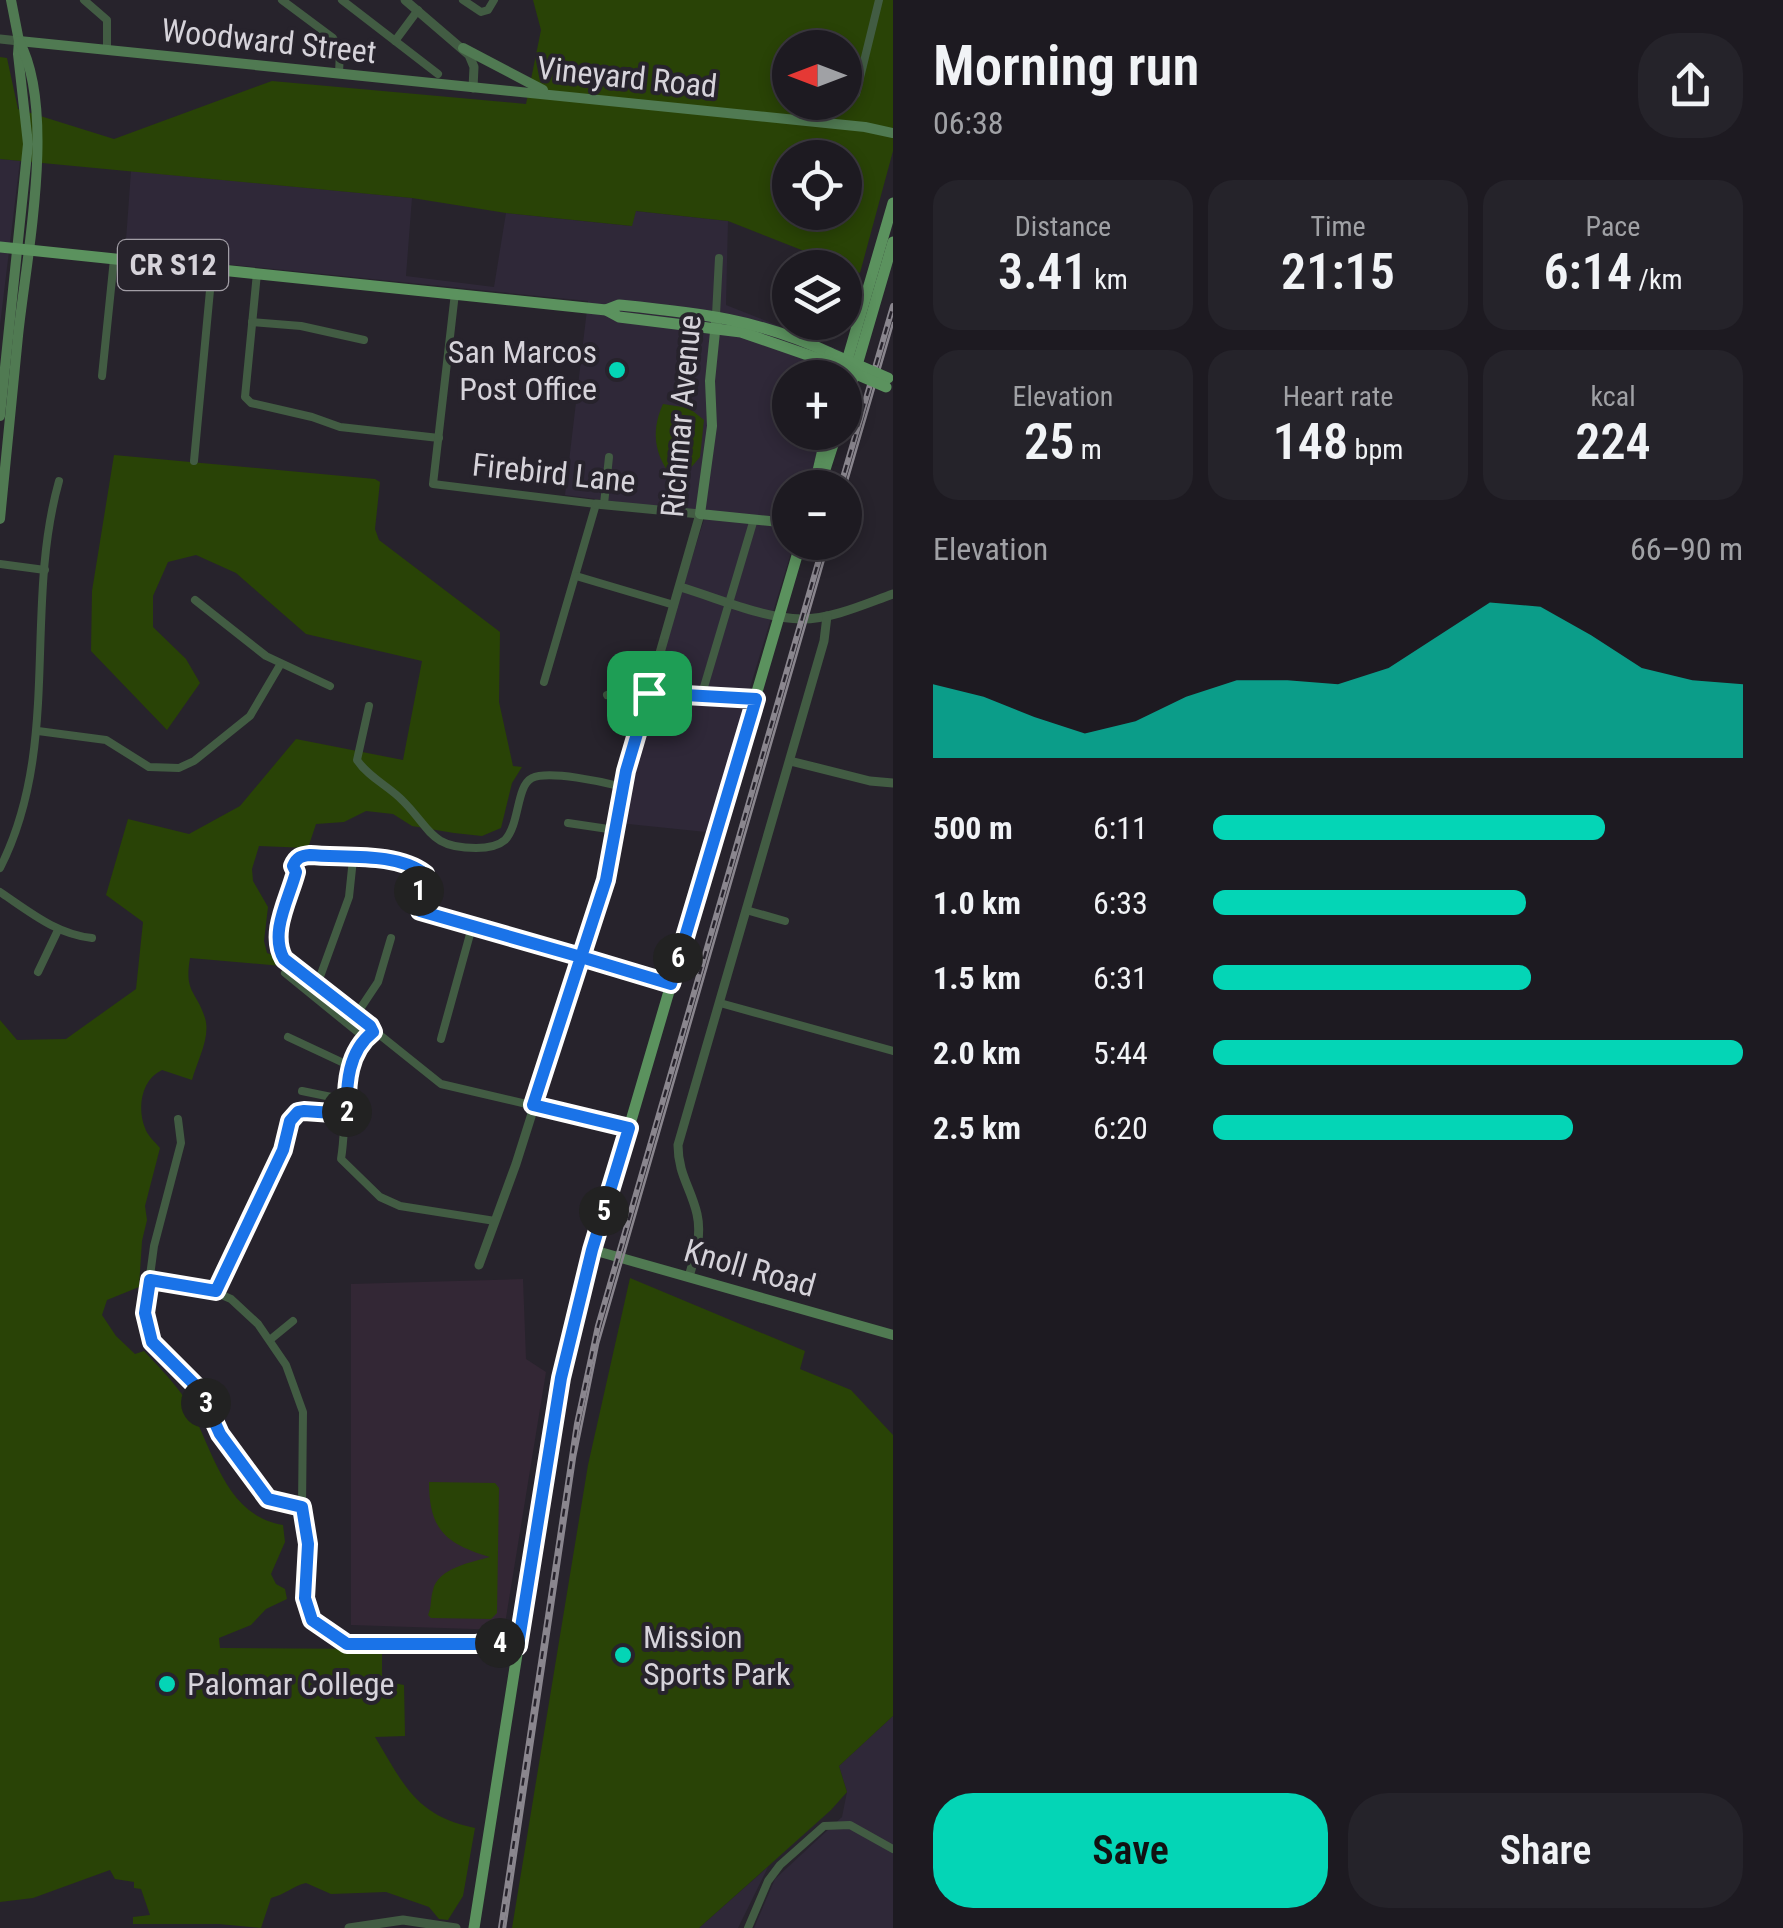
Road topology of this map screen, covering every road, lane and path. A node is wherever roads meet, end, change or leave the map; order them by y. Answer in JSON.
{"nodes":[{"id":1,"x":11,"y":0,"type":"edge"},
{"id":2,"x":84,"y":0,"type":"edge"},
{"id":3,"x":282,"y":0,"type":"edge"},
{"id":4,"x":342,"y":0,"type":"edge"},
{"id":5,"x":405,"y":0,"type":"edge"},
{"id":6,"x":463,"y":0,"type":"edge"},
{"id":7,"x":494,"y":0,"type":"edge"},
{"id":8,"x":879,"y":0,"type":"edge"},
{"id":9,"x":418,"y":10,"type":"junction"},
{"id":10,"x":0,"y":39,"type":"edge"},
{"id":11,"x":19,"y":41,"type":"junction"},
{"id":12,"x":395,"y":41,"type":"junction"},
{"id":13,"x":464,"y":48,"type":"junction"},
{"id":14,"x":107,"y":49,"type":"junction"},
{"id":15,"x":862,"y":69,"type":"edge"},
{"id":16,"x":339,"y":74,"type":"junction"},
{"id":17,"x":438,"y":74,"type":"dead end"},
{"id":18,"x":473,"y":88,"type":"junction"},
{"id":19,"x":553,"y":95,"type":"junction"},
{"id":20,"x":812,"y":122,"type":"joint"},
{"id":21,"x":893,"y":133,"type":"edge"},
{"id":22,"x":893,"y":203,"type":"edge"},
{"id":23,"x":893,"y":242,"type":"edge"},
{"id":24,"x":0,"y":247,"type":"edge"},
{"id":25,"x":23,"y":250,"type":"junction"},
{"id":26,"x":719,"y":258,"type":"dead end"},
{"id":27,"x":114,"y":259,"type":"junction"},
{"id":28,"x":212,"y":269,"type":"junction"},
{"id":29,"x":257,"y":273,"type":"junction"},
{"id":30,"x":455,"y":293,"type":"junction"},
{"id":31,"x":716,"y":321,"type":"junction"},
{"id":32,"x":252,"y":322,"type":"junction"},
{"id":33,"x":364,"y":340,"type":"dead end"},
{"id":34,"x":851,"y":360,"type":"edge"},
{"id":35,"x":852,"y":360,"type":"edge"},
{"id":36,"x":102,"y":376,"type":"dead end"},
{"id":37,"x":890,"y":384,"type":"edge"},
{"id":38,"x":0,"y":416,"type":"edge"},
{"id":39,"x":439,"y":438,"type":"junction"},
{"id":40,"x":608,"y":457,"type":"dead end"},
{"id":41,"x":194,"y":460,"type":"dead end"},
{"id":42,"x":59,"y":481,"type":"dead end"},
{"id":43,"x":600,"y":504,"type":"junction"},
{"id":44,"x":700,"y":514,"type":"junction"},
{"id":45,"x":0,"y":519,"type":"edge"},
{"id":46,"x":754,"y":519,"type":"junction"},
{"id":47,"x":772,"y":521,"type":"edge"},
{"id":48,"x":796,"y":560,"type":"edge"},
{"id":49,"x":0,"y":564,"type":"edge"},
{"id":50,"x":45,"y":570,"type":"junction"},
{"id":51,"x":576,"y":576,"type":"junction"},
{"id":52,"x":680,"y":587,"type":"junction"},
{"id":53,"x":893,"y":594,"type":"edge"},
{"id":54,"x":195,"y":600,"type":"dead end"},
{"id":55,"x":729,"y":602,"type":"junction"},
{"id":56,"x":674,"y":605,"type":"junction"},
{"id":57,"x":780,"y":616,"type":"junction"},
{"id":58,"x":827,"y":616,"type":"junction"},
{"id":59,"x":280,"y":665,"type":"junction"},
{"id":60,"x":544,"y":682,"type":"dead end"},
{"id":61,"x":330,"y":686,"type":"dead end"},
{"id":62,"x":649,"y":693,"type":"junction"},
{"id":63,"x":607,"y":695,"type":"dead end"},
{"id":64,"x":701,"y":697,"type":"junction"},
{"id":65,"x":756,"y":699,"type":"junction"},
{"id":66,"x":369,"y":706,"type":"dead end"},
{"id":67,"x":38,"y":731,"type":"junction"},
{"id":68,"x":790,"y":761,"type":"junction"},
{"id":69,"x":893,"y":782,"type":"edge"},
{"id":70,"x":624,"y":786,"type":"junction"},
{"id":71,"x":568,"y":823,"type":"dead end"},
{"id":72,"x":615,"y":830,"type":"junction"},
{"id":73,"x":353,"y":858,"type":"junction"},
{"id":74,"x":0,"y":868,"type":"edge"},
{"id":75,"x":0,"y":892,"type":"edge"},
{"id":76,"x":746,"y":910,"type":"junction"},
{"id":77,"x":420,"y":911,"type":"joint"},
{"id":78,"x":784,"y":922,"type":"dead end"},
{"id":79,"x":472,"y":927,"type":"junction"},
{"id":80,"x":58,"y":930,"type":"junction"},
{"id":81,"x":92,"y":938,"type":"dead end"},
{"id":82,"x":391,"y":938,"type":"dead end"},
{"id":83,"x":581,"y":957,"type":"junction"},
{"id":84,"x":38,"y":972,"type":"dead end"},
{"id":85,"x":285,"y":973,"type":"dead end"},
{"id":86,"x":671,"y":984,"type":"junction"},
{"id":87,"x":317,"y":985,"type":"junction"},
{"id":88,"x":720,"y":1002,"type":"junction"},
{"id":89,"x":356,"y":1015,"type":"junction"},
{"id":90,"x":369,"y":1035,"type":"junction"},
{"id":91,"x":288,"y":1037,"type":"dead end"},
{"id":92,"x":440,"y":1039,"type":"dead end"},
{"id":93,"x":893,"y":1051,"type":"edge"},
{"id":94,"x":350,"y":1066,"type":"junction"},
{"id":95,"x":302,"y":1092,"type":"dead end"},
{"id":96,"x":346,"y":1100,"type":"junction"},
{"id":97,"x":533,"y":1105,"type":"junction"},
{"id":98,"x":347,"y":1114,"type":"junction"},
{"id":99,"x":178,"y":1119,"type":"dead end"},
{"id":100,"x":629,"y":1128,"type":"junction"},
{"id":101,"x":495,"y":1222,"type":"junction"},
{"id":102,"x":592,"y":1250,"type":"junction"},
{"id":103,"x":478,"y":1265,"type":"dead end"},
{"id":104,"x":689,"y":1276,"type":"junction"},
{"id":105,"x":150,"y":1280,"type":"junction"},
{"id":106,"x":216,"y":1291,"type":"junction"},
{"id":107,"x":293,"y":1321,"type":"dead end"},
{"id":108,"x":893,"y":1336,"type":"edge"},
{"id":109,"x":271,"y":1340,"type":"junction"},
{"id":110,"x":302,"y":1507,"type":"junction"},
{"id":111,"x":518,"y":1646,"type":"junction"},
{"id":112,"x":893,"y":1849,"type":"edge"},
{"id":113,"x":349,"y":1928,"type":"edge"},
{"id":114,"x":456,"y":1928,"type":"edge"},
{"id":115,"x":474,"y":1928,"type":"edge"},
{"id":116,"x":748,"y":1928,"type":"edge"}],
"edges":[{"from":1,"to":11,"type":"main road"},
{"from":2,"to":14,"type":"street"},
{"from":3,"to":16,"type":"street"},
{"from":4,"to":12,"type":"street"},
{"from":5,"to":9,"type":"street"},
{"from":6,"to":7,"type":"street"},
{"from":8,"to":15,"type":"street"},
{"from":9,"to":12,"type":"street"},
{"from":9,"to":13,"type":"street"},
{"from":10,"to":11,"type":"street","name":"Woodward Street"},
{"from":11,"to":14,"type":"main road","name":"Woodward Street"},
{"from":11,"to":25,"type":"main road"},
{"from":12,"to":17,"type":"street"},
{"from":13,"to":18,"type":"street"},
{"from":13,"to":19,"type":"main road"},
{"from":14,"to":16,"type":"main road","name":"Woodward Street"},
{"from":16,"to":18,"type":"main road","name":"Woodward Street"},
{"from":18,"to":19,"type":"main road","name":"Vineyard Road"},
{"from":19,"to":20,"type":"main road","name":"Vineyard Road"},
{"from":20,"to":21,"type":"main road","name":"Vineyard Road"},
{"from":22,"to":34,"type":"main road"},
{"from":23,"to":35,"type":"main road"},
{"from":24,"to":25,"type":"main road","number":"CR S12"},
{"from":25,"to":27,"type":"main road","number":"CR S12"},
{"from":25,"to":38,"type":"main road"},
{"from":25,"to":45,"type":"main road"},
{"from":26,"to":31,"type":"street","name":"Richmar Avenue"},
{"from":27,"to":28,"type":"main road","number":"CR S12"},
{"from":27,"to":36,"type":"street"},
{"from":28,"to":29,"type":"main road","number":"CR S12"},
{"from":28,"to":41,"type":"street"},
{"from":29,"to":30,"type":"main road","number":"CR S12"},
{"from":29,"to":32,"type":"street"},
{"from":30,"to":31,"type":"main road","number":"CR S12"},
{"from":30,"to":39,"type":"street"},
{"from":31,"to":37,"type":"main road","number":"CR S12","bridge":true},
{"from":31,"to":44,"type":"main road","name":"Richmar Avenue"},
{"from":32,"to":33,"type":"street"},
{"from":32,"to":39,"type":"street"},
{"from":39,"to":43,"type":"street","name":"Firebird Lane"},
{"from":40,"to":43,"type":"street"},
{"from":42,"to":50,"type":"street"},
{"from":43,"to":44,"type":"street","name":"Firebird Lane"},
{"from":43,"to":51,"type":"street"},
{"from":44,"to":46,"type":"main road","name":"Firebird Lane"},
{"from":44,"to":52,"type":"street","name":"Richmar Avenue"},
{"from":46,"to":47,"type":"main road","name":"Firebird Lane"},
{"from":46,"to":55,"type":"street"},
{"from":48,"to":57,"type":"main road"},
{"from":49,"to":50,"type":"street"},
{"from":50,"to":67,"type":"street"},
{"from":51,"to":56,"type":"street"},
{"from":51,"to":60,"type":"street"},
{"from":52,"to":55,"type":"street"},
{"from":52,"to":56,"type":"street","name":"Richmar Avenue"},
{"from":53,"to":58,"type":"street"},
{"from":54,"to":59,"type":"street"},
{"from":55,"to":57,"type":"street"},
{"from":55,"to":64,"type":"street"},
{"from":56,"to":62,"type":"street","name":"Richmar Avenue"},
{"from":57,"to":58,"type":"street"},
{"from":57,"to":65,"type":"main road"},
{"from":58,"to":68,"type":"street"},
{"from":59,"to":61,"type":"street"},
{"from":59,"to":67,"type":"street"},
{"from":62,"to":63,"type":"street"},
{"from":62,"to":64,"type":"street"},
{"from":62,"to":70,"type":"street","name":"Richmar Avenue"},
{"from":64,"to":65,"type":"street"},
{"from":65,"to":86,"type":"main road"},
{"from":66,"to":70,"type":"street"},
{"from":67,"to":74,"type":"street"},
{"from":68,"to":69,"type":"street"},
{"from":68,"to":76,"type":"street"},
{"from":70,"to":72,"type":"street","name":"Richmar Avenue"},
{"from":71,"to":72,"type":"street"},
{"from":72,"to":83,"type":"street","name":"Richmar Avenue"},
{"from":73,"to":77,"type":"street"},
{"from":73,"to":87,"type":"street"},
{"from":73,"to":87,"type":"street"},
{"from":75,"to":80,"type":"street"},
{"from":76,"to":78,"type":"street"},
{"from":76,"to":88,"type":"street"},
{"from":77,"to":79,"type":"street"},
{"from":79,"to":83,"type":"street"},
{"from":79,"to":92,"type":"street"},
{"from":80,"to":81,"type":"street"},
{"from":80,"to":84,"type":"street"},
{"from":82,"to":89,"type":"street"},
{"from":83,"to":86,"type":"street"},
{"from":83,"to":97,"type":"street","name":"Richmar Avenue"},
{"from":85,"to":90,"type":"street"},
{"from":86,"to":100,"type":"main road"},
{"from":87,"to":89,"type":"street"},
{"from":88,"to":93,"type":"street"},
{"from":88,"to":104,"type":"street"},
{"from":89,"to":90,"type":"street"},
{"from":90,"to":94,"type":"street"},
{"from":90,"to":97,"type":"street"},
{"from":91,"to":94,"type":"street"},
{"from":94,"to":96,"type":"street"},
{"from":95,"to":96,"type":"street"},
{"from":96,"to":98,"type":"street"},
{"from":97,"to":100,"type":"street"},
{"from":97,"to":101,"type":"street","name":"Richmar Avenue"},
{"from":98,"to":101,"type":"street"},
{"from":98,"to":106,"type":"street"},
{"from":99,"to":105,"type":"street"},
{"from":100,"to":102,"type":"main road"},
{"from":101,"to":103,"type":"street","name":"Richmar Avenue"},
{"from":102,"to":104,"type":"main road","name":"Knoll Road"},
{"from":102,"to":111,"type":"main road"},
{"from":104,"to":108,"type":"main road","name":"Knoll Road"},
{"from":105,"to":106,"type":"street"},
{"from":105,"to":110,"type":"street"},
{"from":106,"to":109,"type":"street"},
{"from":107,"to":109,"type":"street"},
{"from":109,"to":110,"type":"street"},
{"from":110,"to":111,"type":"street"},
{"from":111,"to":115,"type":"main road"},
{"from":112,"to":116,"type":"street"},
{"from":113,"to":114,"type":"street"}]}
